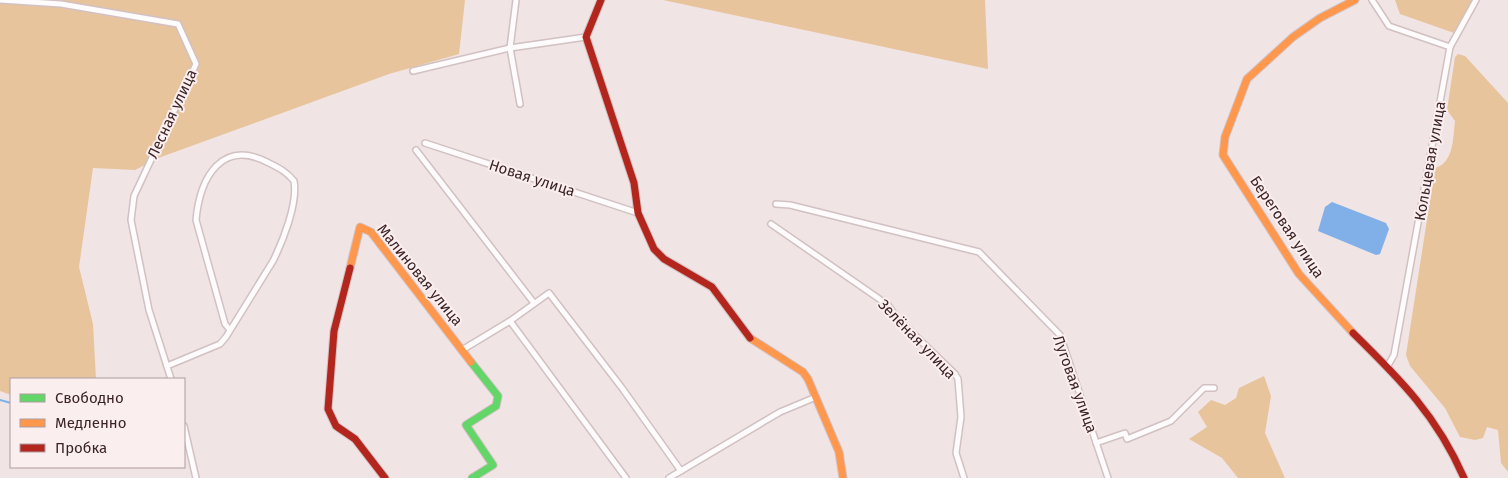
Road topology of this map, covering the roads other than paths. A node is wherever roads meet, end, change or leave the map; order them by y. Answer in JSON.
{"nodes":[{"id":1,"x":0,"y":0,"type":"edge"},
{"id":2,"x":516,"y":0,"type":"edge"},
{"id":3,"x":601,"y":0,"type":"edge"},
{"id":4,"x":1355,"y":0,"type":"edge"},
{"id":5,"x":1372,"y":0,"type":"edge"},
{"id":6,"x":1476,"y":0,"type":"edge"},
{"id":7,"x":586,"y":37,"type":"junction"},
{"id":8,"x":1450,"y":47,"type":"junction"},
{"id":9,"x":510,"y":48,"type":"junction"},
{"id":10,"x":413,"y":71,"type":"dead end"},
{"id":11,"x":520,"y":104,"type":"dead end"},
{"id":12,"x":425,"y":143,"type":"dead end"},
{"id":13,"x":416,"y":150,"type":"dead end"},
{"id":14,"x":776,"y":204,"type":"dead end"},
{"id":15,"x":638,"y":212,"type":"junction"},
{"id":16,"x":771,"y":224,"type":"dead end"},
{"id":17,"x":534,"y":303,"type":"junction"},
{"id":18,"x":510,"y":322,"type":"junction"},
{"id":19,"x":230,"y":330,"type":"junction"},
{"id":20,"x":462,"y":350,"type":"junction"},
{"id":21,"x":167,"y":366,"type":"junction"},
{"id":22,"x":1387,"y":367,"type":"junction"},
{"id":23,"x":171,"y":378,"type":"edge"},
{"id":24,"x":1214,"y":388,"type":"dead end"},
{"id":25,"x":816,"y":397,"type":"junction"},
{"id":26,"x":185,"y":430,"type":"edge"},
{"id":27,"x":1096,"y":443,"type":"junction"},
{"id":28,"x":681,"y":471,"type":"junction"},
{"id":29,"x":196,"y":478,"type":"edge"},
{"id":30,"x":385,"y":478,"type":"edge"},
{"id":31,"x":472,"y":478,"type":"edge"},
{"id":32,"x":626,"y":478,"type":"edge"},
{"id":33,"x":669,"y":478,"type":"edge"},
{"id":34,"x":843,"y":478,"type":"edge"},
{"id":35,"x":964,"y":478,"type":"edge"},
{"id":36,"x":1108,"y":478,"type":"edge"},
{"id":37,"x":1464,"y":478,"type":"edge"}],
"edges":[{"from":1,"to":21,"type":"street","name":"Лесная улица"},
{"from":2,"to":9,"type":"street"},
{"from":3,"to":7,"type":"street"},
{"from":4,"to":22,"type":"street","name":"Береговая улица"},
{"from":5,"to":8,"type":"street"},
{"from":6,"to":8,"type":"street"},
{"from":7,"to":9,"type":"street"},
{"from":7,"to":15,"type":"street"},
{"from":8,"to":22,"type":"street","name":"Кольцевая улица"},
{"from":9,"to":10,"type":"street"},
{"from":9,"to":11,"type":"street"},
{"from":12,"to":15,"type":"street","name":"Новая улица"},
{"from":13,"to":17,"type":"street"},
{"from":14,"to":27,"type":"street","name":"Луговая улица"},
{"from":15,"to":25,"type":"street"},
{"from":16,"to":35,"type":"street","name":"Зелёная улица"},
{"from":17,"to":18,"type":"street"},
{"from":17,"to":28,"type":"street"},
{"from":18,"to":20,"type":"street"},
{"from":18,"to":32,"type":"street"},
{"from":19,"to":19,"type":"street"},
{"from":19,"to":21,"type":"street"},
{"from":20,"to":30,"type":"street","name":"Малиновая улица"},
{"from":20,"to":31,"type":"street","name":"Малиновая улица"},
{"from":21,"to":23,"type":"street","name":"Лесная улица"},
{"from":22,"to":37,"type":"street","name":"Береговая улица"},
{"from":24,"to":27,"type":"street"},
{"from":25,"to":28,"type":"street"},
{"from":25,"to":34,"type":"street"},
{"from":26,"to":29,"type":"street"},
{"from":27,"to":36,"type":"street","name":"Луговая улица"},
{"from":28,"to":33,"type":"street"}]}
